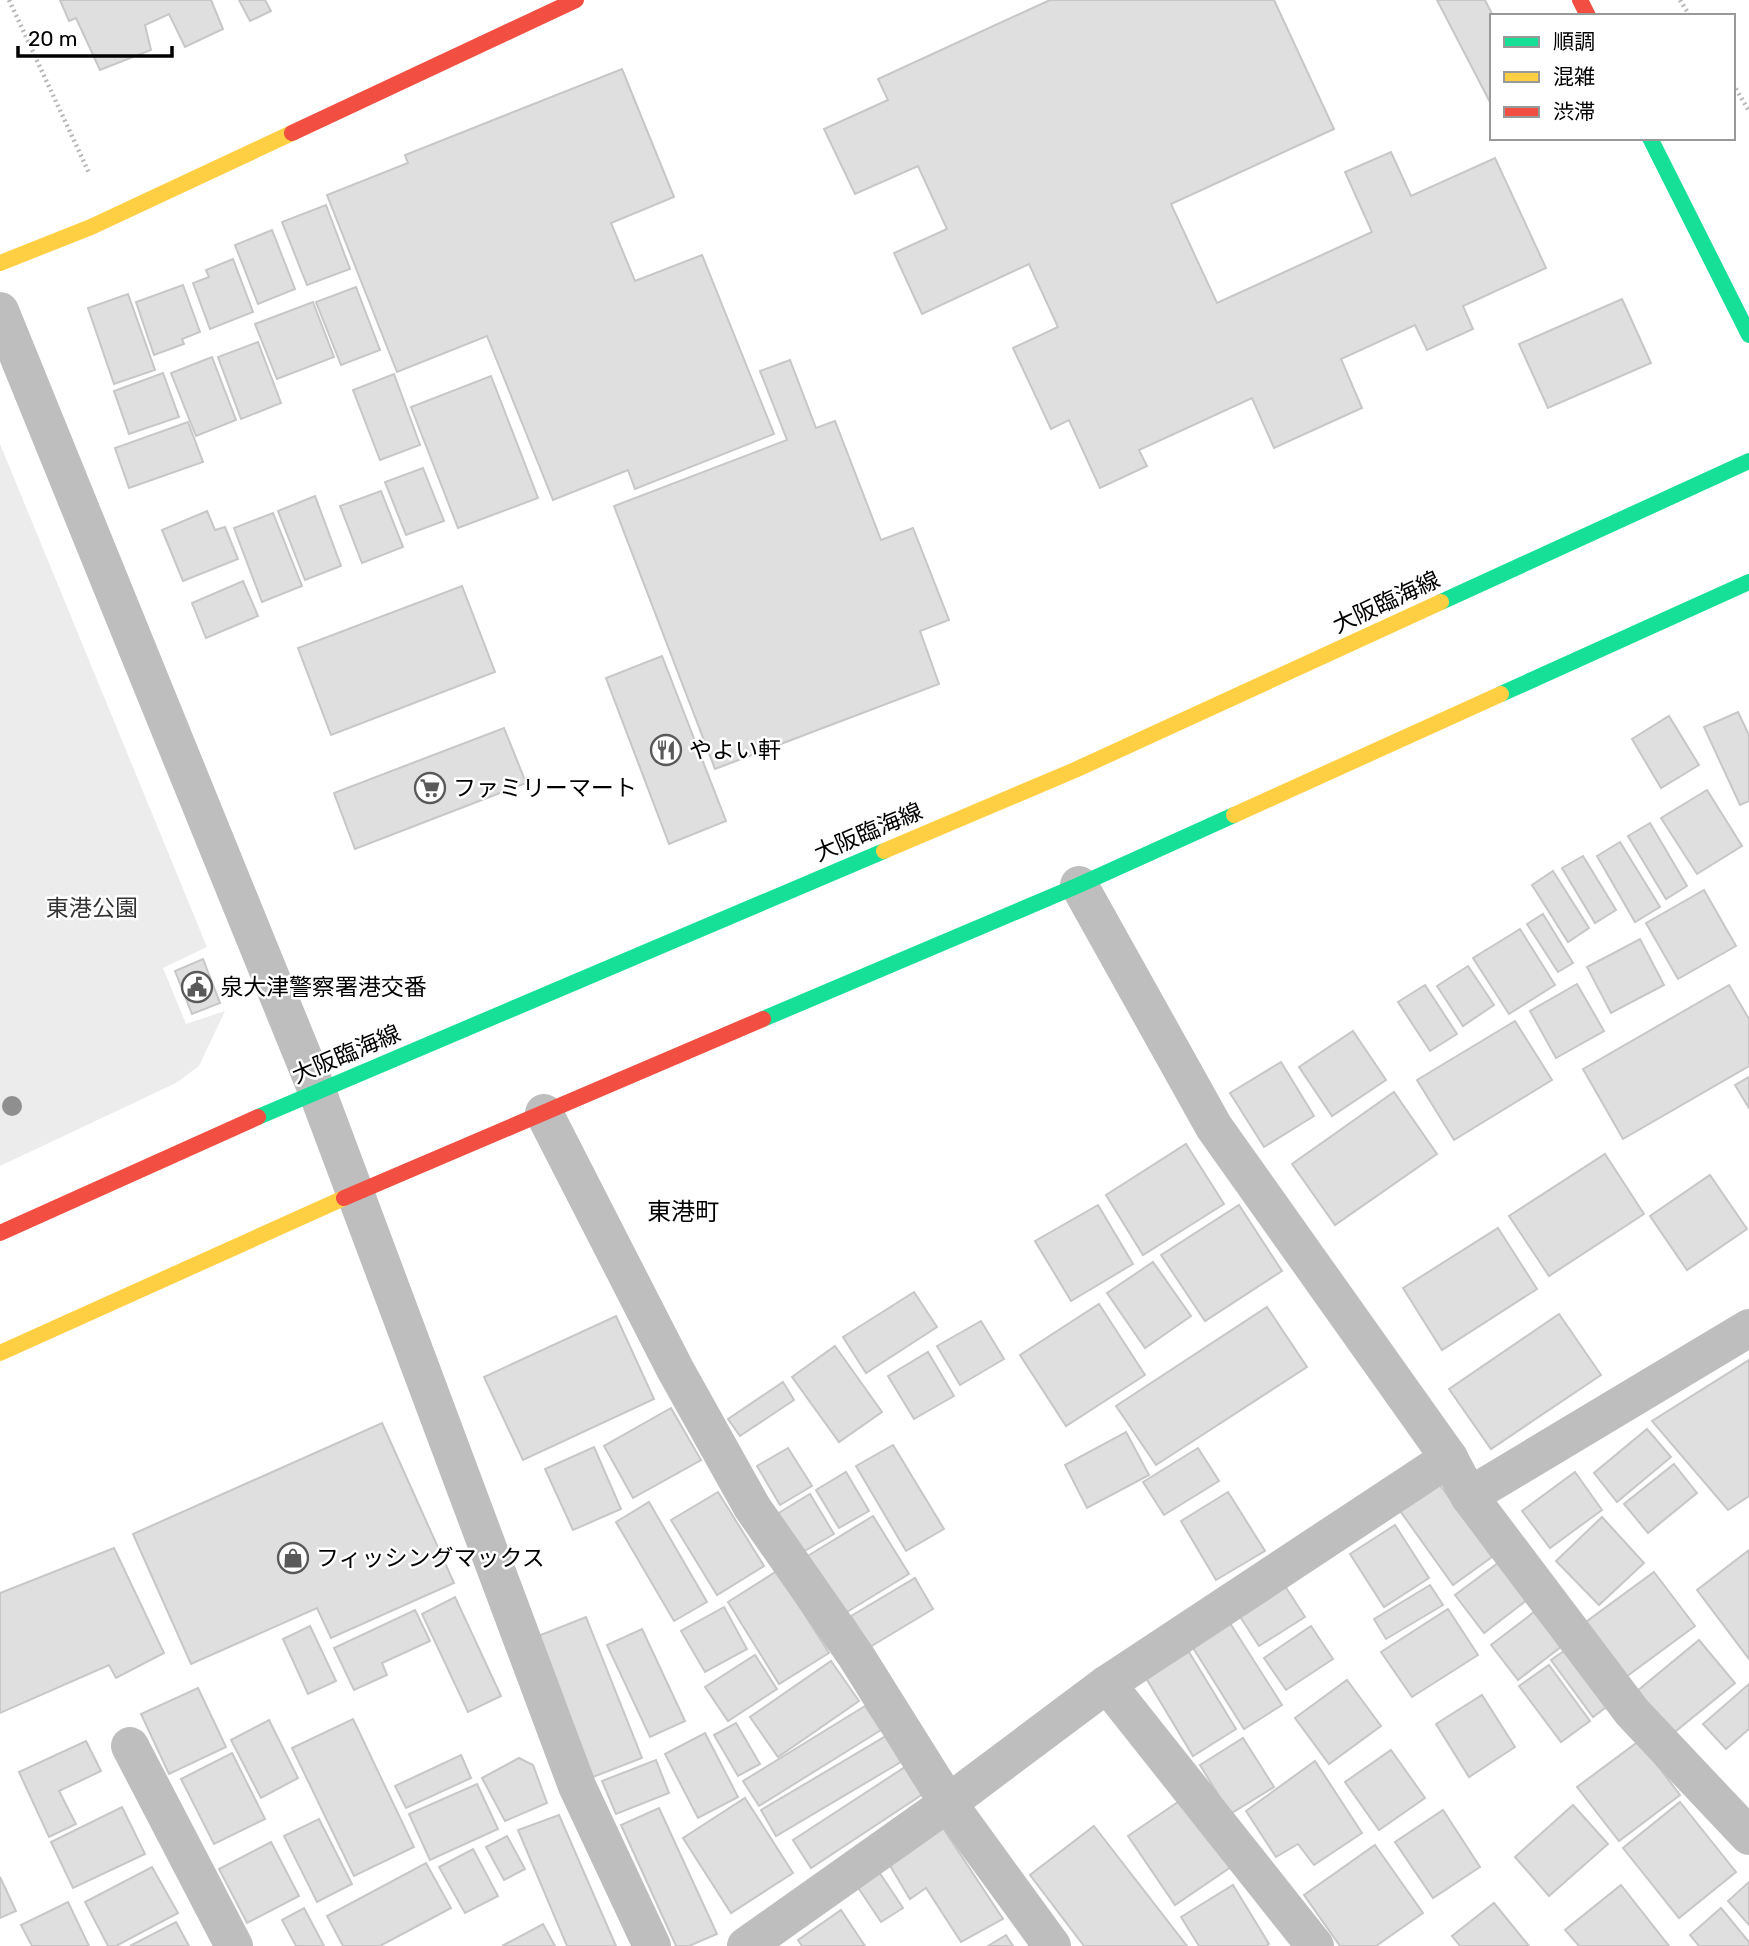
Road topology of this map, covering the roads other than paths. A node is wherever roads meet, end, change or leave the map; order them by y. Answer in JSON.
{"nodes":[{"id":1,"x":576,"y":0,"type":"edge"},
{"id":2,"x":1651,"y":140,"type":"edge"},
{"id":3,"x":0,"y":263,"type":"edge"},
{"id":4,"x":0,"y":311,"type":"edge"},
{"id":5,"x":1749,"y":335,"type":"edge"},
{"id":6,"x":1749,"y":461,"type":"edge"},
{"id":7,"x":1749,"y":582,"type":"edge"},
{"id":8,"x":1079,"y":884,"type":"junction"},
{"id":9,"x":317,"y":1091,"type":"junction"},
{"id":10,"x":544,"y":1113,"type":"junction"},
{"id":11,"x":357,"y":1192,"type":"junction"},
{"id":12,"x":0,"y":1233,"type":"edge"},
{"id":13,"x":1749,"y":1328,"type":"edge"},
{"id":14,"x":0,"y":1353,"type":"edge"},
{"id":15,"x":1449,"y":1458,"type":"junction"},
{"id":16,"x":1469,"y":1496,"type":"junction"},
{"id":17,"x":1107,"y":1684,"type":"junction"},
{"id":18,"x":130,"y":1746,"type":"dead end"},
{"id":19,"x":948,"y":1803,"type":"junction"},
{"id":20,"x":1749,"y":1836,"type":"edge"},
{"id":21,"x":234,"y":1946,"type":"edge"},
{"id":22,"x":652,"y":1946,"type":"edge"},
{"id":23,"x":746,"y":1946,"type":"edge"},
{"id":24,"x":1052,"y":1946,"type":"edge"},
{"id":25,"x":1315,"y":1946,"type":"edge"}],
"edges":[{"from":1,"to":3,"type":"main road"},
{"from":2,"to":5,"type":"main road"},
{"from":4,"to":9,"type":"street"},
{"from":6,"to":9,"type":"main road","name":"大阪臨海線"},
{"from":7,"to":8,"type":"main road"},
{"from":8,"to":10,"type":"main road"},
{"from":8,"to":15,"type":"street"},
{"from":9,"to":11,"type":"street"},
{"from":9,"to":12,"type":"main road","name":"大阪臨海線"},
{"from":10,"to":11,"type":"main road"},
{"from":10,"to":19,"type":"street"},
{"from":11,"to":14,"type":"main road"},
{"from":11,"to":22,"type":"street"},
{"from":13,"to":16,"type":"street"},
{"from":15,"to":16,"type":"street"},
{"from":15,"to":17,"type":"street"},
{"from":16,"to":20,"type":"street"},
{"from":17,"to":19,"type":"street"},
{"from":17,"to":25,"type":"street"},
{"from":18,"to":21,"type":"street"},
{"from":19,"to":23,"type":"street"},
{"from":19,"to":24,"type":"street"}]}
